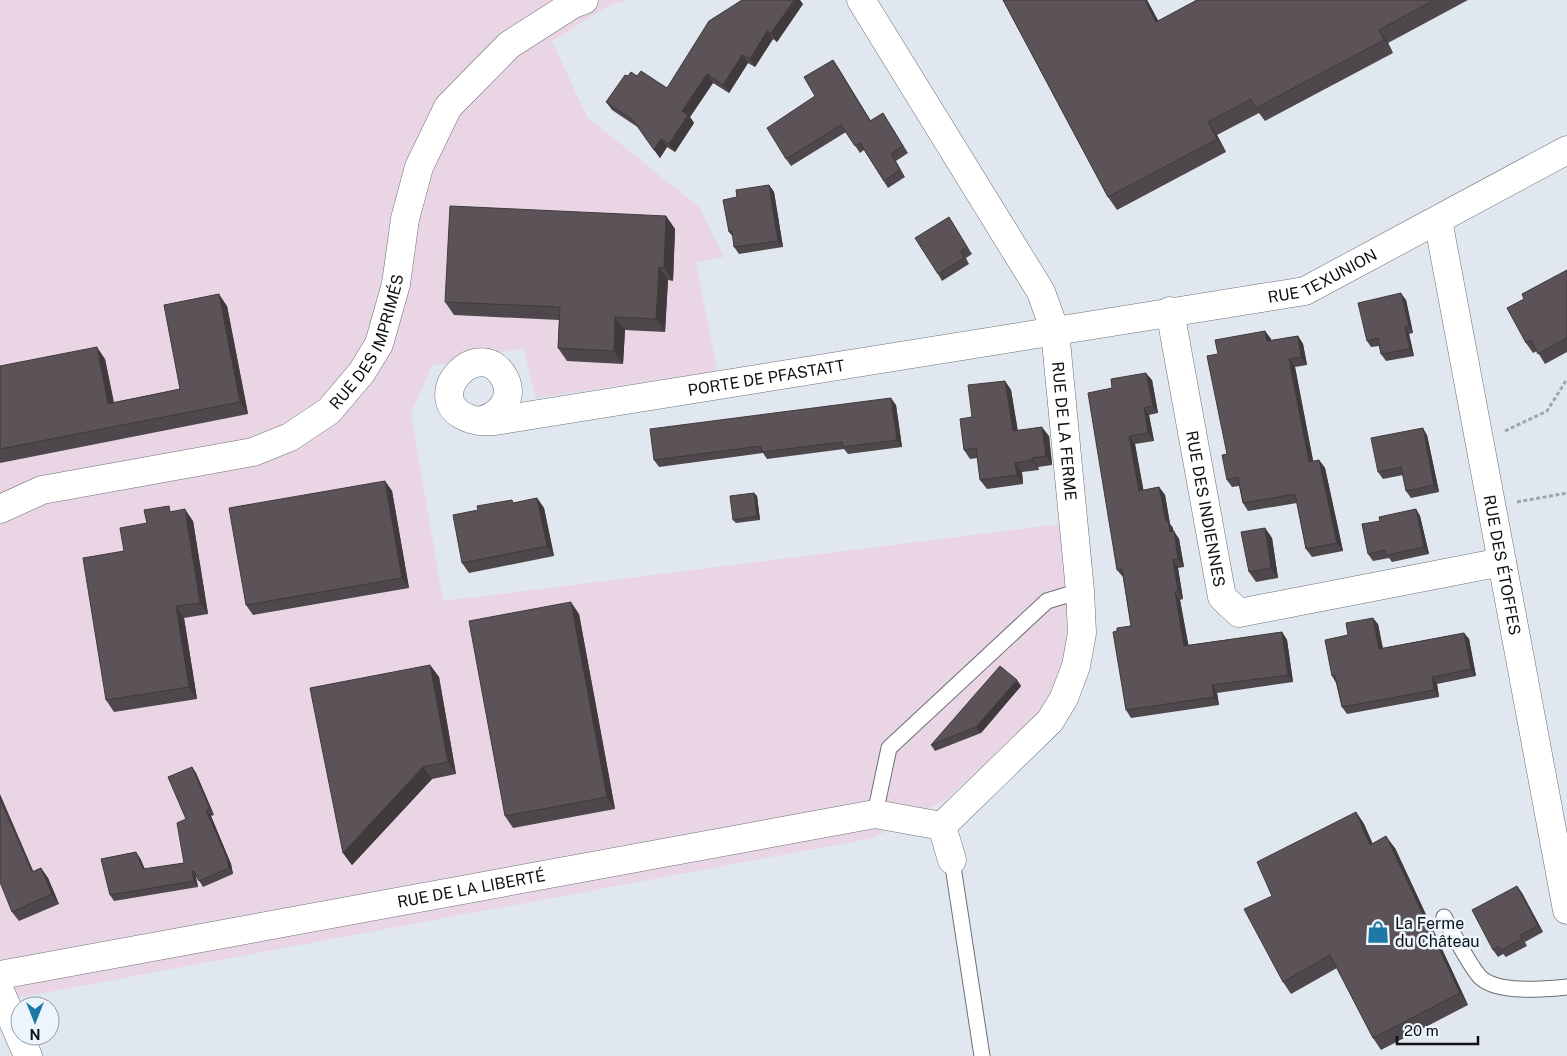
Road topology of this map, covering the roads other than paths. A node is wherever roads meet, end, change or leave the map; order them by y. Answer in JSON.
{"nodes":[{"id":1,"x":584,"y":0,"type":"edge"},
{"id":2,"x":861,"y":0,"type":"edge"},
{"id":3,"x":1567,"y":150,"type":"edge"},
{"id":4,"x":1438,"y":220,"type":"junction"},
{"id":5,"x":1170,"y":311,"type":"junction"},
{"id":6,"x":1055,"y":331,"type":"junction"},
{"id":7,"x":478,"y":420,"type":"dead end"},
{"id":8,"x":0,"y":508,"type":"edge"},
{"id":9,"x":1502,"y":562,"type":"junction"},
{"id":10,"x":1080,"y":591,"type":"junction"},
{"id":11,"x":875,"y":814,"type":"junction"},
{"id":12,"x":942,"y":826,"type":"junction"},
{"id":13,"x":952,"y":860,"type":"joint"},
{"id":14,"x":1567,"y":910,"type":"edge"},
{"id":15,"x":1444,"y":918,"type":"dead end"},
{"id":16,"x":0,"y":975,"type":"edge"},
{"id":17,"x":1567,"y":987,"type":"edge"},
{"id":18,"x":0,"y":991,"type":"edge"},
{"id":19,"x":28,"y":1056,"type":"edge"},
{"id":20,"x":982,"y":1056,"type":"edge"}],
"edges":[{"from":1,"to":8,"type":"street","name":"RUE DES IMPRIMÉS"},
{"from":2,"to":6,"type":"street","name":"RUE DE LA FERME"},
{"from":3,"to":4,"type":"street","name":"RUE TEXUNION"},
{"from":4,"to":5,"type":"street","name":"RUE TEXUNION"},
{"from":4,"to":9,"type":"street","name":"RUE DES ÉTOFFES"},
{"from":5,"to":6,"type":"street","name":"RUE TEXUNION"},
{"from":5,"to":9,"type":"street","name":"RUE DES INDIENNES"},
{"from":6,"to":7,"type":"street","name":"PORTE DE PFASTATT"},
{"from":6,"to":10,"type":"street","name":"RUE DE LA FERME"},
{"from":9,"to":14,"type":"street","name":"RUE DES ÉTOFFES"},
{"from":10,"to":11,"type":"lane"},
{"from":10,"to":12,"type":"street","name":"RUE DE LA FERME"},
{"from":11,"to":12,"type":"street","name":"RUE DE LA LIBERTÉ"},
{"from":11,"to":16,"type":"street","name":"RUE DE LA LIBERTÉ"},
{"from":12,"to":13,"type":"street"},
{"from":13,"to":20,"type":"lane"},
{"from":15,"to":17,"type":"lane"},
{"from":18,"to":19,"type":"street"}]}
